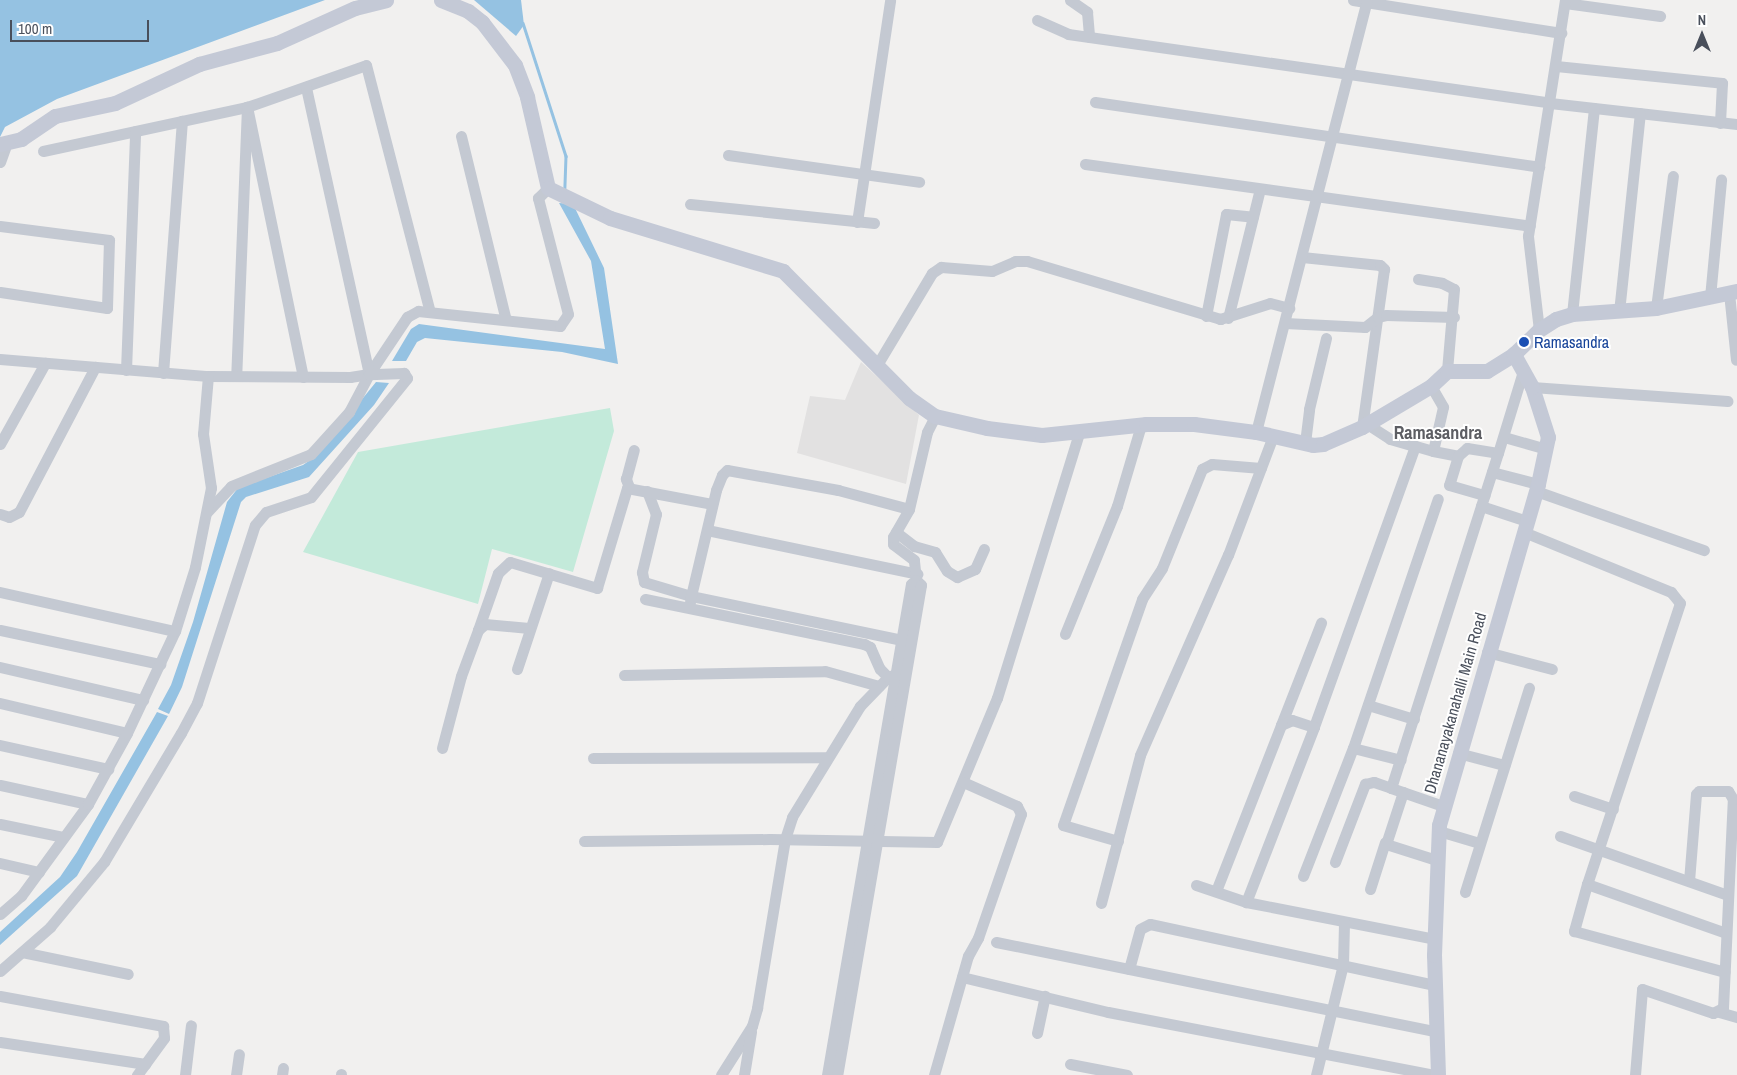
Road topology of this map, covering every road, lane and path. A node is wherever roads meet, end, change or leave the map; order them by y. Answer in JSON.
{"nodes":[{"id":1,"x":386,"y":0,"type":"edge"},
{"id":2,"x":440,"y":0,"type":"edge"},
{"id":3,"x":890,"y":0,"type":"edge"},
{"id":4,"x":1070,"y":0,"type":"edge"},
{"id":5,"x":1353,"y":0,"type":"edge"},
{"id":6,"x":1366,"y":1,"type":"edge"},
{"id":7,"x":1565,"y":2,"type":"edge"},
{"id":8,"x":1660,"y":16,"type":"dead end"},
{"id":9,"x":1037,"y":20,"type":"dead end"},
{"id":10,"x":1561,"y":33,"type":"junction"},
{"id":11,"x":1089,"y":37,"type":"junction"},
{"id":12,"x":1556,"y":66,"type":"junction"},
{"id":13,"x":1348,"y":73,"type":"junction"},
{"id":14,"x":306,"y":86,"type":"junction"},
{"id":15,"x":1095,"y":102,"type":"dead end"},
{"id":16,"x":1550,"y":102,"type":"junction"},
{"id":17,"x":247,"y":107,"type":"junction"},
{"id":18,"x":1594,"y":108,"type":"junction"},
{"id":19,"x":1640,"y":113,"type":"junction"},
{"id":20,"x":182,"y":121,"type":"junction"},
{"id":21,"x":1720,"y":122,"type":"junction"},
{"id":22,"x":1737,"y":124,"type":"edge"},
{"id":23,"x":135,"y":131,"type":"junction"},
{"id":24,"x":1333,"y":135,"type":"junction"},
{"id":25,"x":461,"y":136,"type":"dead end"},
{"id":26,"x":2,"y":144,"type":"edge"},
{"id":27,"x":43,"y":152,"type":"dead end"},
{"id":28,"x":728,"y":155,"type":"dead end"},
{"id":29,"x":0,"y":162,"type":"edge"},
{"id":30,"x":1085,"y":164,"type":"dead end"},
{"id":31,"x":1539,"y":167,"type":"junction"},
{"id":32,"x":864,"y":174,"type":"junction"},
{"id":33,"x":1673,"y":176,"type":"dead end"},
{"id":34,"x":1721,"y":180,"type":"dead end"},
{"id":35,"x":919,"y":182,"type":"dead end"},
{"id":36,"x":1260,"y":189,"type":"junction"},
{"id":37,"x":554,"y":191,"type":"junction"},
{"id":38,"x":1317,"y":197,"type":"junction"},
{"id":39,"x":690,"y":204,"type":"dead end"},
{"id":40,"x":1253,"y":217,"type":"junction"},
{"id":41,"x":857,"y":222,"type":"junction"},
{"id":42,"x":874,"y":223,"type":"dead end"},
{"id":43,"x":0,"y":226,"type":"edge"},
{"id":44,"x":1530,"y":226,"type":"junction"},
{"id":45,"x":1302,"y":257,"type":"junction"},
{"id":46,"x":1418,"y":279,"type":"dead end"},
{"id":47,"x":0,"y":292,"type":"edge"},
{"id":48,"x":1733,"y":292,"type":"edge"},
{"id":49,"x":1710,"y":297,"type":"junction"},
{"id":50,"x":1289,"y":308,"type":"junction"},
{"id":51,"x":1656,"y":308,"type":"junction"},
{"id":52,"x":430,"y":312,"type":"junction"},
{"id":53,"x":1619,"y":312,"type":"junction"},
{"id":54,"x":1572,"y":314,"type":"junction"},
{"id":55,"x":1206,"y":316,"type":"junction"},
{"id":56,"x":1378,"y":317,"type":"junction"},
{"id":57,"x":1454,"y":317,"type":"junction"},
{"id":58,"x":1228,"y":318,"type":"junction"},
{"id":59,"x":506,"y":320,"type":"junction"},
{"id":60,"x":1285,"y":323,"type":"junction"},
{"id":61,"x":1539,"y":330,"type":"junction"},
{"id":62,"x":1326,"y":338,"type":"dead end"},
{"id":63,"x":1514,"y":354,"type":"junction"},
{"id":64,"x":0,"y":360,"type":"edge"},
{"id":65,"x":1736,"y":360,"type":"dead end"},
{"id":66,"x":44,"y":363,"type":"junction"},
{"id":67,"x":877,"y":365,"type":"junction"},
{"id":68,"x":95,"y":367,"type":"junction"},
{"id":69,"x":126,"y":370,"type":"junction"},
{"id":70,"x":1447,"y":371,"type":"junction"},
{"id":71,"x":1523,"y":371,"type":"junction"},
{"id":72,"x":162,"y":373,"type":"junction"},
{"id":73,"x":370,"y":374,"type":"junction"},
{"id":74,"x":208,"y":376,"type":"junction"},
{"id":75,"x":236,"y":376,"type":"junction"},
{"id":76,"x":303,"y":377,"type":"junction"},
{"id":77,"x":1431,"y":386,"type":"junction"},
{"id":78,"x":1532,"y":387,"type":"junction"},
{"id":79,"x":1727,"y":401,"type":"dead end"},
{"id":80,"x":936,"y":416,"type":"junction"},
{"id":81,"x":1141,"y":425,"type":"junction"},
{"id":82,"x":1365,"y":425,"type":"junction"},
{"id":83,"x":1256,"y":432,"type":"junction"},
{"id":84,"x":1080,"y":433,"type":"junction"},
{"id":85,"x":1273,"y":436,"type":"junction"},
{"id":86,"x":1504,"y":437,"type":"junction"},
{"id":87,"x":1305,"y":443,"type":"junction"},
{"id":88,"x":0,"y":444,"type":"edge"},
{"id":89,"x":1415,"y":446,"type":"junction"},
{"id":90,"x":1546,"y":449,"type":"junction"},
{"id":91,"x":634,"y":450,"type":"dead end"},
{"id":92,"x":1433,"y":451,"type":"junction"},
{"id":93,"x":1498,"y":453,"type":"junction"},
{"id":94,"x":1458,"y":456,"type":"junction"},
{"id":95,"x":1261,"y":468,"type":"junction"},
{"id":96,"x":1492,"y":472,"type":"junction"},
{"id":97,"x":629,"y":487,"type":"junction"},
{"id":98,"x":1537,"y":488,"type":"junction"},
{"id":99,"x":647,"y":491,"type":"junction"},
{"id":100,"x":1438,"y":499,"type":"dead end"},
{"id":101,"x":1483,"y":500,"type":"junction"},
{"id":102,"x":712,"y":504,"type":"junction"},
{"id":103,"x":909,"y":509,"type":"junction"},
{"id":104,"x":206,"y":513,"type":"junction"},
{"id":105,"x":0,"y":514,"type":"edge"},
{"id":106,"x":1525,"y":526,"type":"junction"},
{"id":107,"x":707,"y":530,"type":"junction"},
{"id":108,"x":896,"y":532,"type":"junction"},
{"id":109,"x":984,"y":549,"type":"dead end"},
{"id":110,"x":1704,"y":550,"type":"dead end"},
{"id":111,"x":549,"y":574,"type":"junction"},
{"id":112,"x":916,"y":577,"type":"junction"},
{"id":113,"x":0,"y":592,"type":"edge"},
{"id":114,"x":691,"y":596,"type":"junction"},
{"id":115,"x":646,"y":599,"type":"dead end"},
{"id":116,"x":688,"y":609,"type":"junction"},
{"id":117,"x":1321,"y":623,"type":"dead end"},
{"id":118,"x":529,"y":628,"type":"junction"},
{"id":119,"x":0,"y":630,"type":"edge"},
{"id":120,"x":478,"y":630,"type":"junction"},
{"id":121,"x":175,"y":631,"type":"junction"},
{"id":122,"x":1065,"y":634,"type":"dead end"},
{"id":123,"x":902,"y":640,"type":"junction"},
{"id":124,"x":1487,"y":652,"type":"junction"},
{"id":125,"x":160,"y":664,"type":"junction"},
{"id":126,"x":0,"y":667,"type":"edge"},
{"id":127,"x":517,"y":668,"type":"dead end"},
{"id":128,"x":1552,"y":669,"type":"dead end"},
{"id":129,"x":624,"y":675,"type":"dead end"},
{"id":130,"x":892,"y":675,"type":"junction"},
{"id":131,"x":879,"y":686,"type":"junction"},
{"id":132,"x":1530,"y":688,"type":"dead end"},
{"id":133,"x":143,"y":700,"type":"junction"},
{"id":134,"x":0,"y":703,"type":"edge"},
{"id":135,"x":1368,"y":705,"type":"junction"},
{"id":136,"x":1414,"y":719,"type":"junction"},
{"id":137,"x":1280,"y":725,"type":"junction"},
{"id":138,"x":1314,"y":727,"type":"junction"},
{"id":139,"x":127,"y":733,"type":"junction"},
{"id":140,"x":0,"y":745,"type":"edge"},
{"id":141,"x":442,"y":748,"type":"dead end"},
{"id":142,"x":1353,"y":748,"type":"junction"},
{"id":143,"x":1458,"y":753,"type":"junction"},
{"id":144,"x":827,"y":757,"type":"junction"},
{"id":145,"x":594,"y":758,"type":"dead end"},
{"id":146,"x":1401,"y":760,"type":"junction"},
{"id":147,"x":1504,"y":765,"type":"junction"},
{"id":148,"x":108,"y":769,"type":"junction"},
{"id":149,"x":963,"y":782,"type":"junction"},
{"id":150,"x":0,"y":785,"type":"edge"},
{"id":151,"x":1391,"y":788,"type":"junction"},
{"id":152,"x":1404,"y":792,"type":"junction"},
{"id":153,"x":1574,"y":796,"type":"dead end"},
{"id":154,"x":88,"y":804,"type":"junction"},
{"id":155,"x":1443,"y":806,"type":"junction"},
{"id":156,"x":1612,"y":809,"type":"junction"},
{"id":157,"x":0,"y":824,"type":"edge"},
{"id":158,"x":1439,"y":831,"type":"junction"},
{"id":159,"x":1560,"y":836,"type":"dead end"},
{"id":160,"x":63,"y":838,"type":"junction"},
{"id":161,"x":785,"y":839,"type":"junction"},
{"id":162,"x":1118,"y":840,"type":"junction"},
{"id":163,"x":584,"y":841,"type":"dead end"},
{"id":164,"x":872,"y":842,"type":"junction"},
{"id":165,"x":1386,"y":842,"type":"junction"},
{"id":166,"x":1479,"y":843,"type":"junction"},
{"id":167,"x":1599,"y":849,"type":"junction"},
{"id":168,"x":1436,"y":860,"type":"junction"},
{"id":169,"x":1336,"y":862,"type":"dead end"},
{"id":170,"x":0,"y":863,"type":"edge"},
{"id":171,"x":39,"y":872,"type":"junction"},
{"id":172,"x":1303,"y":876,"type":"dead end"},
{"id":173,"x":1689,"y":881,"type":"junction"},
{"id":174,"x":1587,"y":884,"type":"junction"},
{"id":175,"x":1196,"y":885,"type":"dead end"},
{"id":176,"x":1370,"y":889,"type":"dead end"},
{"id":177,"x":1216,"y":891,"type":"junction"},
{"id":178,"x":1464,"y":892,"type":"dead end"},
{"id":179,"x":1728,"y":895,"type":"junction"},
{"id":180,"x":0,"y":902,"type":"edge"},
{"id":181,"x":1246,"y":902,"type":"junction"},
{"id":182,"x":1101,"y":903,"type":"dead end"},
{"id":183,"x":12,"y":905,"type":"junction"},
{"id":184,"x":0,"y":914,"type":"edge"},
{"id":185,"x":1344,"y":922,"type":"junction"},
{"id":186,"x":1726,"y":933,"type":"junction"},
{"id":187,"x":1434,"y":939,"type":"junction"},
{"id":188,"x":996,"y":942,"type":"dead end"},
{"id":189,"x":22,"y":952,"type":"junction"},
{"id":190,"x":1343,"y":964,"type":"junction"},
{"id":191,"x":1129,"y":969,"type":"junction"},
{"id":192,"x":0,"y":971,"type":"edge"},
{"id":193,"x":1725,"y":972,"type":"junction"},
{"id":194,"x":128,"y":974,"type":"dead end"},
{"id":195,"x":962,"y":976,"type":"junction"},
{"id":196,"x":1435,"y":985,"type":"junction"},
{"id":197,"x":0,"y":996,"type":"edge"},
{"id":198,"x":1044,"y":996,"type":"junction"},
{"id":199,"x":1331,"y":1009,"type":"junction"},
{"id":200,"x":1719,"y":1012,"type":"junction"},
{"id":201,"x":1737,"y":1017,"type":"edge"},
{"id":202,"x":191,"y":1025,"type":"dead end"},
{"id":203,"x":752,"y":1026,"type":"junction"},
{"id":204,"x":1436,"y":1032,"type":"junction"},
{"id":205,"x":1037,"y":1033,"type":"dead end"},
{"id":206,"x":0,"y":1042,"type":"edge"},
{"id":207,"x":1320,"y":1052,"type":"junction"},
{"id":208,"x":239,"y":1054,"type":"dead end"},
{"id":209,"x":146,"y":1064,"type":"junction"},
{"id":210,"x":1070,"y":1064,"type":"dead end"},
{"id":211,"x":137,"y":1075,"type":"edge"},
{"id":212,"x":185,"y":1075,"type":"edge"},
{"id":213,"x":236,"y":1075,"type":"edge"},
{"id":214,"x":721,"y":1075,"type":"edge"},
{"id":215,"x":744,"y":1075,"type":"edge"},
{"id":216,"x":827,"y":1075,"type":"edge"},
{"id":217,"x":836,"y":1075,"type":"edge"},
{"id":218,"x":934,"y":1075,"type":"edge"},
{"id":219,"x":1127,"y":1075,"type":"edge"},
{"id":220,"x":1316,"y":1075,"type":"edge"},
{"id":221,"x":1434,"y":1075,"type":"edge"},
{"id":222,"x":1438,"y":1075,"type":"edge"},
{"id":223,"x":1635,"y":1075,"type":"edge"}],
"edges":[{"from":1,"to":26,"type":"street"},
{"from":2,"to":37,"type":"street"},
{"from":3,"to":32,"type":"street"},
{"from":4,"to":11,"type":"street"},
{"from":5,"to":6,"type":"street"},
{"from":6,"to":10,"type":"street"},
{"from":6,"to":13,"type":"street"},
{"from":7,"to":8,"type":"street"},
{"from":7,"to":10,"type":"street"},
{"from":9,"to":11,"type":"street"},
{"from":10,"to":12,"type":"street"},
{"from":11,"to":13,"type":"street"},
{"from":12,"to":16,"type":"street"},
{"from":12,"to":21,"type":"street"},
{"from":13,"to":16,"type":"street"},
{"from":13,"to":24,"type":"street"},
{"from":14,"to":17,"type":"street"},
{"from":14,"to":52,"type":"street"},
{"from":14,"to":73,"type":"street"},
{"from":15,"to":24,"type":"street"},
{"from":16,"to":18,"type":"street"},
{"from":16,"to":31,"type":"street"},
{"from":17,"to":20,"type":"street"},
{"from":17,"to":75,"type":"street"},
{"from":17,"to":76,"type":"street"},
{"from":18,"to":19,"type":"street"},
{"from":18,"to":54,"type":"street"},
{"from":19,"to":21,"type":"street"},
{"from":19,"to":53,"type":"street"},
{"from":20,"to":23,"type":"street"},
{"from":20,"to":72,"type":"street"},
{"from":21,"to":22,"type":"street"},
{"from":23,"to":27,"type":"street"},
{"from":23,"to":69,"type":"street"},
{"from":24,"to":31,"type":"street"},
{"from":24,"to":38,"type":"street"},
{"from":25,"to":59,"type":"street"},
{"from":26,"to":29,"type":"street"},
{"from":28,"to":32,"type":"street"},
{"from":30,"to":36,"type":"street"},
{"from":31,"to":44,"type":"street"},
{"from":32,"to":35,"type":"street"},
{"from":32,"to":41,"type":"street"},
{"from":33,"to":51,"type":"street"},
{"from":34,"to":49,"type":"street"},
{"from":36,"to":38,"type":"street"},
{"from":36,"to":40,"type":"street"},
{"from":37,"to":59,"type":"street"},
{"from":37,"to":67,"type":"street"},
{"from":38,"to":44,"type":"street"},
{"from":38,"to":45,"type":"street"},
{"from":39,"to":41,"type":"street"},
{"from":40,"to":55,"type":"street"},
{"from":40,"to":58,"type":"street"},
{"from":41,"to":42,"type":"street"},
{"from":43,"to":47,"type":"street"},
{"from":44,"to":61,"type":"street"},
{"from":45,"to":50,"type":"street"},
{"from":45,"to":56,"type":"street"},
{"from":46,"to":57,"type":"street"},
{"from":48,"to":49,"type":"street"},
{"from":48,"to":65,"type":"street"},
{"from":49,"to":51,"type":"street"},
{"from":50,"to":58,"type":"street"},
{"from":50,"to":60,"type":"street"},
{"from":51,"to":53,"type":"street"},
{"from":52,"to":59,"type":"street"},
{"from":52,"to":73,"type":"street"},
{"from":53,"to":54,"type":"street"},
{"from":54,"to":61,"type":"street"},
{"from":55,"to":58,"type":"street"},
{"from":55,"to":67,"type":"street"},
{"from":56,"to":57,"type":"street"},
{"from":56,"to":60,"type":"street"},
{"from":56,"to":82,"type":"street"},
{"from":57,"to":70,"type":"street"},
{"from":60,"to":83,"type":"street"},
{"from":61,"to":63,"type":"street"},
{"from":62,"to":87,"type":"street"},
{"from":63,"to":70,"type":"street"},
{"from":63,"to":71,"type":"street","name":"Dhananayakanahalli Main Road"},
{"from":64,"to":66,"type":"street"},
{"from":66,"to":68,"type":"street"},
{"from":66,"to":88,"type":"street"},
{"from":67,"to":80,"type":"street"},
{"from":68,"to":69,"type":"street"},
{"from":68,"to":105,"type":"street"},
{"from":69,"to":72,"type":"street"},
{"from":70,"to":77,"type":"street"},
{"from":71,"to":78,"type":"street","name":"Dhananayakanahalli Main Road"},
{"from":71,"to":86,"type":"street"},
{"from":72,"to":74,"type":"street"},
{"from":73,"to":76,"type":"street"},
{"from":73,"to":104,"type":"street"},
{"from":73,"to":189,"type":"street"},
{"from":74,"to":75,"type":"street"},
{"from":74,"to":104,"type":"street"},
{"from":75,"to":76,"type":"street"},
{"from":77,"to":82,"type":"street"},
{"from":77,"to":92,"type":"street"},
{"from":78,"to":79,"type":"street"},
{"from":78,"to":90,"type":"street","name":"Dhananayakanahalli Main Road"},
{"from":80,"to":84,"type":"street"},
{"from":80,"to":103,"type":"street"},
{"from":81,"to":83,"type":"street"},
{"from":81,"to":84,"type":"street"},
{"from":81,"to":122,"type":"street"},
{"from":82,"to":87,"type":"street"},
{"from":82,"to":89,"type":"street"},
{"from":83,"to":85,"type":"street"},
{"from":84,"to":149,"type":"street"},
{"from":85,"to":87,"type":"street"},
{"from":85,"to":95,"type":"street"},
{"from":86,"to":90,"type":"street"},
{"from":86,"to":93,"type":"street"},
{"from":89,"to":92,"type":"street"},
{"from":89,"to":138,"type":"street"},
{"from":90,"to":98,"type":"street","name":"Dhananayakanahalli Main Road"},
{"from":91,"to":97,"type":"street"},
{"from":92,"to":94,"type":"street"},
{"from":93,"to":94,"type":"street"},
{"from":93,"to":96,"type":"street"},
{"from":94,"to":101,"type":"street"},
{"from":95,"to":162,"type":"street"},
{"from":95,"to":162,"type":"street"},
{"from":96,"to":98,"type":"street"},
{"from":96,"to":101,"type":"street"},
{"from":97,"to":99,"type":"street"},
{"from":97,"to":111,"type":"street"},
{"from":98,"to":106,"type":"street","name":"Dhananayakanahalli Main Road"},
{"from":98,"to":110,"type":"street"},
{"from":99,"to":102,"type":"street"},
{"from":99,"to":114,"type":"street"},
{"from":100,"to":135,"type":"street"},
{"from":101,"to":106,"type":"street"},
{"from":101,"to":136,"type":"street"},
{"from":102,"to":103,"type":"street"},
{"from":102,"to":107,"type":"street"},
{"from":103,"to":108,"type":"street"},
{"from":104,"to":121,"type":"street"},
{"from":106,"to":124,"type":"street","name":"Dhananayakanahalli Main Road"},
{"from":106,"to":156,"type":"street"},
{"from":107,"to":112,"type":"street"},
{"from":107,"to":114,"type":"street"},
{"from":108,"to":109,"type":"street"},
{"from":108,"to":112,"type":"street"},
{"from":111,"to":118,"type":"street"},
{"from":111,"to":120,"type":"street"},
{"from":112,"to":123,"type":"street"},
{"from":112,"to":164,"type":"street"},
{"from":113,"to":121,"type":"street"},
{"from":114,"to":116,"type":"street"},
{"from":114,"to":123,"type":"street"},
{"from":115,"to":116,"type":"street"},
{"from":116,"to":130,"type":"street"},
{"from":117,"to":137,"type":"street"},
{"from":118,"to":120,"type":"street"},
{"from":118,"to":127,"type":"street"},
{"from":119,"to":125,"type":"street"},
{"from":120,"to":141,"type":"street"},
{"from":121,"to":125,"type":"street"},
{"from":123,"to":130,"type":"street"},
{"from":124,"to":128,"type":"street"},
{"from":124,"to":143,"type":"street","name":"Dhananayakanahalli Main Road"},
{"from":125,"to":133,"type":"street"},
{"from":126,"to":133,"type":"street"},
{"from":129,"to":131,"type":"street"},
{"from":130,"to":131,"type":"street"},
{"from":130,"to":164,"type":"street"},
{"from":131,"to":144,"type":"street"},
{"from":132,"to":147,"type":"street"},
{"from":133,"to":139,"type":"street"},
{"from":134,"to":139,"type":"street"},
{"from":135,"to":136,"type":"street"},
{"from":135,"to":142,"type":"street"},
{"from":136,"to":146,"type":"street"},
{"from":137,"to":138,"type":"street"},
{"from":137,"to":177,"type":"street"},
{"from":138,"to":181,"type":"street"},
{"from":139,"to":148,"type":"street"},
{"from":140,"to":148,"type":"street"},
{"from":142,"to":146,"type":"street"},
{"from":142,"to":172,"type":"street"},
{"from":143,"to":147,"type":"street"},
{"from":143,"to":155,"type":"street","name":"Dhananayakanahalli Main Road"},
{"from":144,"to":145,"type":"street"},
{"from":144,"to":161,"type":"street"},
{"from":146,"to":151,"type":"street"},
{"from":147,"to":166,"type":"street"},
{"from":148,"to":154,"type":"street"},
{"from":149,"to":164,"type":"street"},
{"from":149,"to":195,"type":"street"},
{"from":150,"to":154,"type":"street"},
{"from":151,"to":152,"type":"street"},
{"from":151,"to":169,"type":"street"},
{"from":152,"to":155,"type":"street"},
{"from":152,"to":165,"type":"street"},
{"from":153,"to":156,"type":"street"},
{"from":154,"to":160,"type":"street"},
{"from":155,"to":158,"type":"street","name":"Dhananayakanahalli Main Road"},
{"from":156,"to":167,"type":"street"},
{"from":157,"to":160,"type":"street"},
{"from":158,"to":166,"type":"street"},
{"from":158,"to":168,"type":"street","name":"Dhananayakanahalli Main Road"},
{"from":159,"to":167,"type":"street"},
{"from":160,"to":171,"type":"street"},
{"from":161,"to":163,"type":"street"},
{"from":161,"to":164,"type":"street"},
{"from":161,"to":203,"type":"street"},
{"from":162,"to":182,"type":"street"},
{"from":164,"to":216,"type":"street"},
{"from":164,"to":217,"type":"street"},
{"from":165,"to":168,"type":"street"},
{"from":165,"to":176,"type":"street"},
{"from":166,"to":178,"type":"street"},
{"from":167,"to":173,"type":"street"},
{"from":167,"to":174,"type":"street"},
{"from":168,"to":187,"type":"street","name":"Dhananayakanahalli Main Road"},
{"from":170,"to":171,"type":"street"},
{"from":171,"to":183,"type":"street"},
{"from":173,"to":179,"type":"street"},
{"from":173,"to":179,"type":"street"},
{"from":174,"to":186,"type":"street"},
{"from":174,"to":193,"type":"street"},
{"from":175,"to":177,"type":"street"},
{"from":177,"to":181,"type":"street"},
{"from":179,"to":186,"type":"street"},
{"from":180,"to":183,"type":"street"},
{"from":181,"to":185,"type":"street"},
{"from":183,"to":184,"type":"street"},
{"from":185,"to":187,"type":"street"},
{"from":185,"to":190,"type":"street"},
{"from":186,"to":193,"type":"street"},
{"from":187,"to":196,"type":"street","name":"Dhananayakanahalli Main Road"},
{"from":188,"to":191,"type":"street"},
{"from":189,"to":192,"type":"street"},
{"from":189,"to":194,"type":"street"},
{"from":190,"to":191,"type":"street"},
{"from":190,"to":196,"type":"street"},
{"from":190,"to":199,"type":"street"},
{"from":191,"to":199,"type":"street"},
{"from":193,"to":200,"type":"street"},
{"from":195,"to":198,"type":"street"},
{"from":195,"to":218,"type":"street"},
{"from":196,"to":204,"type":"street","name":"Dhananayakanahalli Main Road"},
{"from":197,"to":209,"type":"street"},
{"from":198,"to":205,"type":"street"},
{"from":198,"to":207,"type":"street"},
{"from":199,"to":204,"type":"street"},
{"from":199,"to":207,"type":"street"},
{"from":200,"to":201,"type":"street"},
{"from":200,"to":223,"type":"street"},
{"from":202,"to":212,"type":"street"},
{"from":203,"to":214,"type":"street"},
{"from":203,"to":215,"type":"street"},
{"from":204,"to":222,"type":"street","name":"Dhananayakanahalli Main Road"},
{"from":206,"to":209,"type":"street"},
{"from":207,"to":220,"type":"street"},
{"from":207,"to":221,"type":"street"},
{"from":208,"to":213,"type":"street"},
{"from":209,"to":211,"type":"street"},
{"from":210,"to":219,"type":"street"}]}
